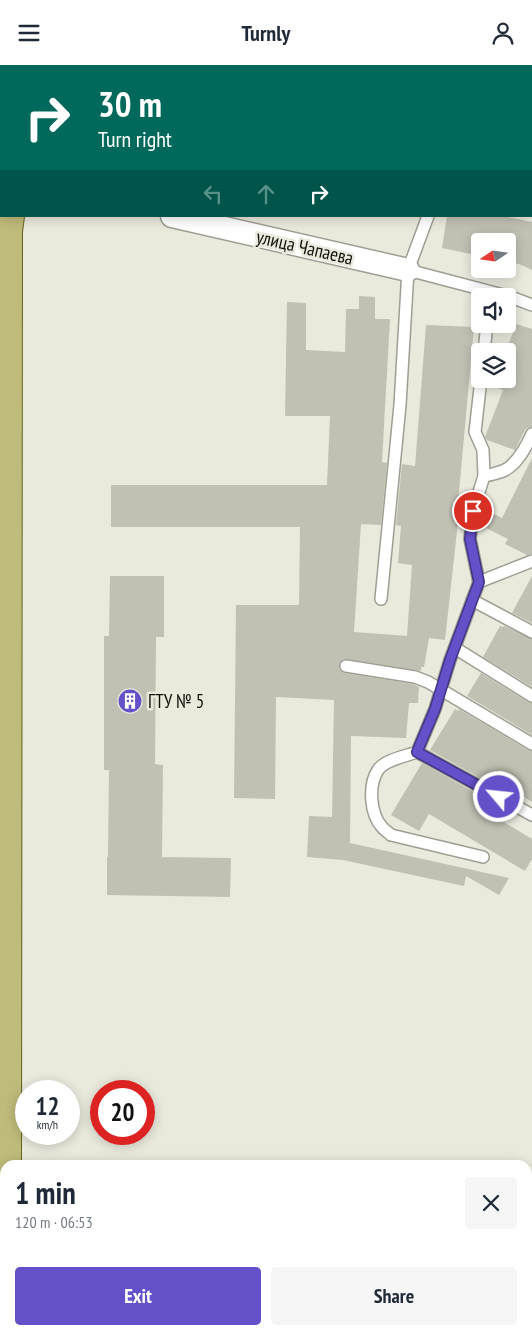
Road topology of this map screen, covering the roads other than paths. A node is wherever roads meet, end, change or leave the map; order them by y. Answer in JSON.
{"nodes":[{"id":1,"x":10,"y":217,"type":"edge"},
{"id":2,"x":176,"y":217,"type":"edge"},
{"id":3,"x":428,"y":217,"type":"edge"},
{"id":4,"x":408,"y":270,"type":"junction"},
{"id":5,"x":471,"y":288,"type":"edge"},
{"id":6,"x":516,"y":299,"type":"edge"},
{"id":7,"x":532,"y":305,"type":"edge"},
{"id":8,"x":480,"y":388,"type":"edge"},
{"id":9,"x":532,"y":434,"type":"edge"},
{"id":10,"x":484,"y":476,"type":"junction"},
{"id":11,"x":532,"y":561,"type":"edge"},
{"id":12,"x":479,"y":582,"type":"junction"},
{"id":13,"x":381,"y":599,"type":"dead end"},
{"id":14,"x":472,"y":600,"type":"junction"},
{"id":15,"x":532,"y":632,"type":"edge"},
{"id":16,"x":454,"y":648,"type":"junction"},
{"id":17,"x":346,"y":666,"type":"dead end"},
{"id":18,"x":4,"y":678,"type":"edge"},
{"id":19,"x":441,"y":689,"type":"junction"},
{"id":20,"x":532,"y":696,"type":"edge"},
{"id":21,"x":532,"y":744,"type":"edge"},
{"id":22,"x":417,"y":752,"type":"junction"},
{"id":23,"x":4,"y":769,"type":"edge"},
{"id":24,"x":532,"y":815,"type":"edge"},
{"id":25,"x":483,"y":857,"type":"dead end"},
{"id":26,"x":4,"y":931,"type":"edge"},
{"id":27,"x":4,"y":1120,"type":"edge"},
{"id":28,"x":7,"y":1160,"type":"edge"}],
"edges":[{"from":1,"to":18,"type":"main road"},
{"from":2,"to":4,"type":"street","name":"улица Чапаева"},
{"from":3,"to":4,"type":"lane"},
{"from":4,"to":5,"type":"lane"},
{"from":4,"to":13,"type":"lane"},
{"from":6,"to":7,"type":"lane"},
{"from":8,"to":10,"type":"lane"},
{"from":9,"to":10,"type":"lane"},
{"from":10,"to":12,"type":"lane"},
{"from":11,"to":12,"type":"lane"},
{"from":12,"to":14,"type":"lane"},
{"from":14,"to":15,"type":"lane"},
{"from":14,"to":16,"type":"lane"},
{"from":16,"to":19,"type":"lane"},
{"from":16,"to":20,"type":"lane"},
{"from":17,"to":19,"type":"lane"},
{"from":18,"to":23,"type":"main road"},
{"from":19,"to":21,"type":"lane"},
{"from":19,"to":22,"type":"lane"},
{"from":22,"to":24,"type":"lane"},
{"from":22,"to":25,"type":"lane"},
{"from":23,"to":26,"type":"main road"},
{"from":26,"to":27,"type":"main road"},
{"from":27,"to":28,"type":"main road"}]}
